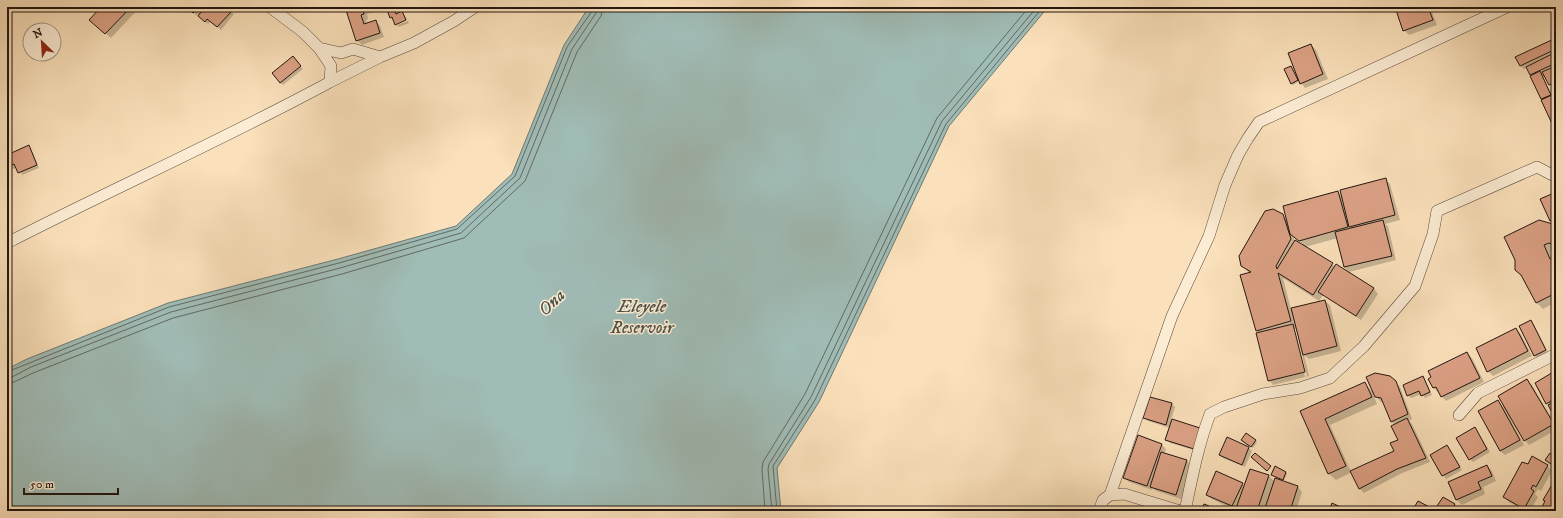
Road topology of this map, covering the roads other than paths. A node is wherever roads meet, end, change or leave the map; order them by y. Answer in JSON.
{"nodes":[{"id":1,"x":270,"y":7,"type":"edge"},
{"id":2,"x":475,"y":7,"type":"edge"},
{"id":3,"x":1507,"y":7,"type":"edge"},
{"id":4,"x":319,"y":48,"type":"junction"},
{"id":5,"x":380,"y":57,"type":"junction"},
{"id":6,"x":330,"y":82,"type":"junction"},
{"id":7,"x":1556,"y":177,"type":"edge"},
{"id":8,"x":7,"y":243,"type":"edge"},
{"id":9,"x":1556,"y":354,"type":"edge"},
{"id":10,"x":1459,"y":415,"type":"dead end"},
{"id":11,"x":1110,"y":495,"type":"junction"},
{"id":12,"x":1099,"y":511,"type":"edge"},
{"id":13,"x":1180,"y":511,"type":"edge"},
{"id":14,"x":1185,"y":511,"type":"edge"}],
"edges":[{"from":1,"to":4,"type":"street"},
{"from":2,"to":5,"type":"street"},
{"from":3,"to":11,"type":"street"},
{"from":4,"to":5,"type":"street"},
{"from":4,"to":6,"type":"street"},
{"from":5,"to":6,"type":"street"},
{"from":6,"to":8,"type":"street"},
{"from":7,"to":14,"type":"street"},
{"from":9,"to":10,"type":"street"},
{"from":11,"to":12,"type":"street"},
{"from":11,"to":13,"type":"street"}]}
